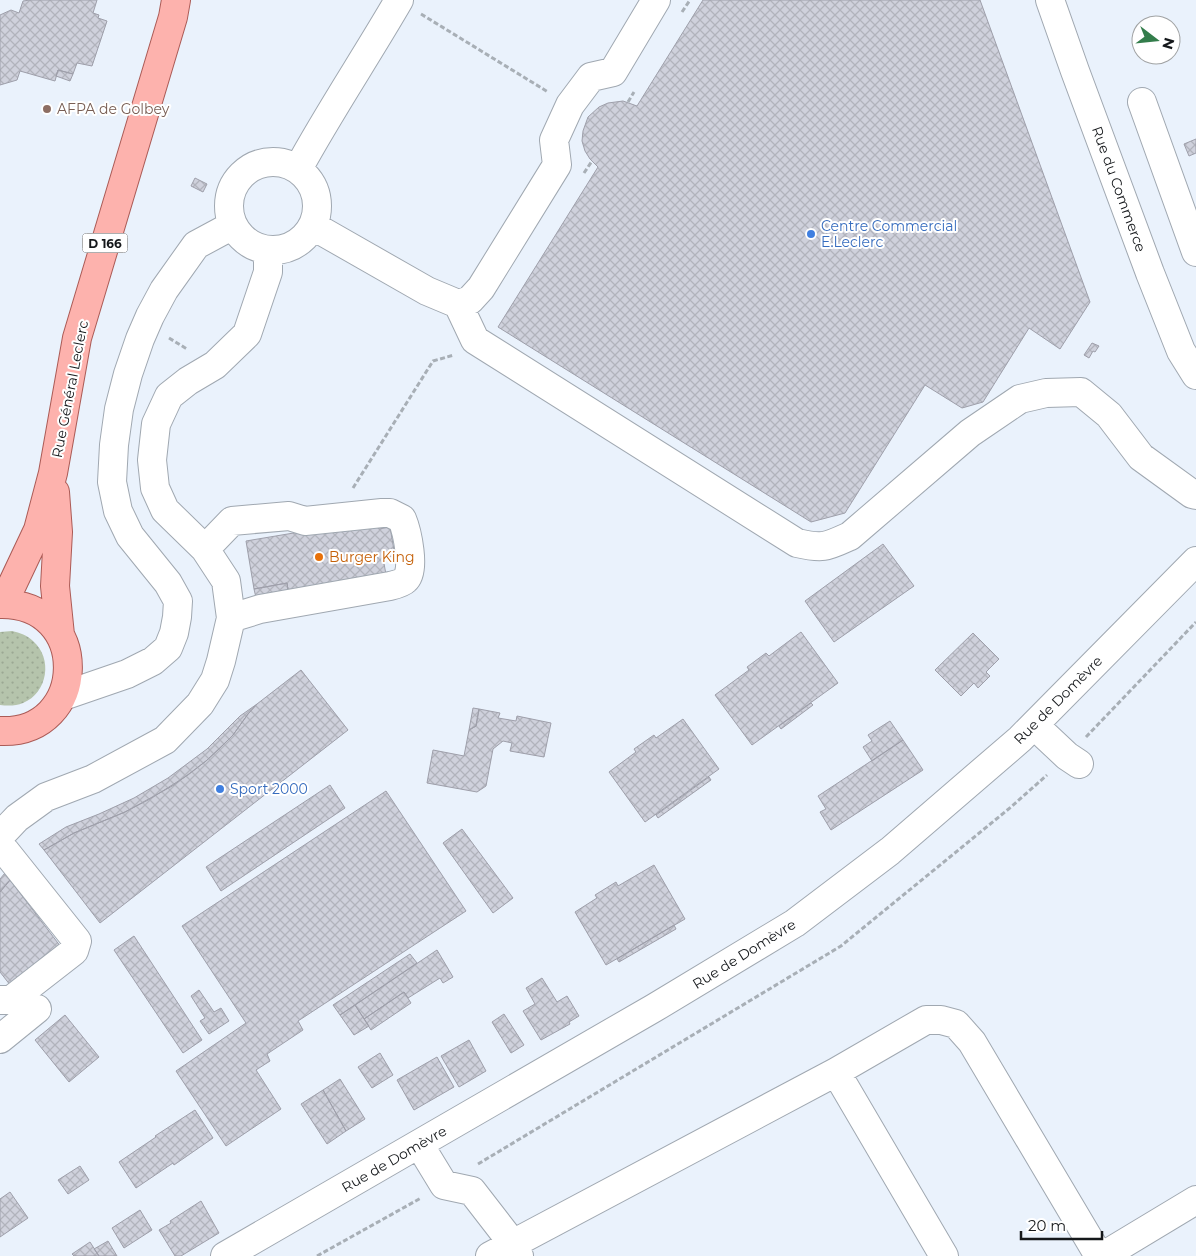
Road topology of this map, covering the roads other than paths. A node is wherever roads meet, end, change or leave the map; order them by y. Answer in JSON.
{"nodes":[{"id":1,"x":399,"y":0,"type":"edge"},
{"id":2,"x":656,"y":0,"type":"edge"},
{"id":3,"x":1050,"y":0,"type":"edge"},
{"id":4,"x":176,"y":6,"type":"edge"},
{"id":5,"x":1142,"y":102,"type":"dead end"},
{"id":6,"x":298,"y":169,"type":"junction"},
{"id":7,"x":233,"y":226,"type":"junction"},
{"id":8,"x":313,"y":226,"type":"junction"},
{"id":9,"x":268,"y":251,"type":"junction"},
{"id":10,"x":1196,"y":252,"type":"edge"},
{"id":11,"x":458,"y":304,"type":"junction"},
{"id":12,"x":1196,"y":375,"type":"edge"},
{"id":13,"x":54,"y":473,"type":"junction"},
{"id":14,"x":1196,"y":495,"type":"edge"},
{"id":15,"x":205,"y":548,"type":"junction"},
{"id":16,"x":1196,"y":561,"type":"edge"},
{"id":17,"x":0,"y":600,"type":"edge"},
{"id":18,"x":0,"y":604,"type":"edge"},
{"id":19,"x":231,"y":618,"type":"junction"},
{"id":20,"x":60,"y":635,"type":"junction"},
{"id":21,"x":63,"y":696,"type":"junction"},
{"id":22,"x":1034,"y":725,"type":"junction"},
{"id":23,"x":4,"y":736,"type":"edge"},
{"id":24,"x":1079,"y":764,"type":"dead end"},
{"id":25,"x":0,"y":836,"type":"edge"},
{"id":26,"x":0,"y":846,"type":"edge"},
{"id":27,"x":0,"y":1000,"type":"edge"},
{"id":28,"x":38,"y":1009,"type":"dead end"},
{"id":29,"x":0,"y":1039,"type":"edge"},
{"id":30,"x":836,"y":1072,"type":"junction"},
{"id":31,"x":419,"y":1144,"type":"junction"},
{"id":32,"x":1196,"y":1200,"type":"edge"},
{"id":33,"x":508,"y":1252,"type":"edge"},
{"id":34,"x":225,"y":1256,"type":"edge"},
{"id":35,"x":944,"y":1256,"type":"edge"},
{"id":36,"x":1099,"y":1256,"type":"edge"},
{"id":37,"x":1103,"y":1256,"type":"edge"}],
"edges":[{"from":1,"to":6,"type":"street"},
{"from":2,"to":11,"type":"street"},
{"from":3,"to":12,"type":"street","name":"Rue du Commerce"},
{"from":4,"to":13,"type":"main road","name":"Rue Général Leclerc","number":"D 166"},
{"from":5,"to":10,"type":"street"},
{"from":6,"to":7,"type":"street"},
{"from":6,"to":8,"type":"street"},
{"from":7,"to":9,"type":"street"},
{"from":7,"to":21,"type":"street"},
{"from":8,"to":9,"type":"street"},
{"from":8,"to":11,"type":"street"},
{"from":9,"to":15,"type":"street"},
{"from":11,"to":14,"type":"street"},
{"from":13,"to":17,"type":"main road","name":"Rue Général Leclerc","number":"D 166"},
{"from":13,"to":20,"type":"main road","name":"Rue Général Leclerc","number":"D 166"},
{"from":15,"to":19,"type":"street"},
{"from":15,"to":19,"type":"street"},
{"from":16,"to":22,"type":"street","name":"Rue de Domèvre"},
{"from":18,"to":20,"type":"main road"},
{"from":19,"to":25,"type":"street"},
{"from":20,"to":21,"type":"main road"},
{"from":21,"to":23,"type":"main road"},
{"from":22,"to":24,"type":"street"},
{"from":22,"to":31,"type":"street","name":"Rue de Domèvre"},
{"from":26,"to":27,"type":"street"},
{"from":28,"to":29,"type":"street"},
{"from":30,"to":33,"type":"street"},
{"from":30,"to":35,"type":"street"},
{"from":30,"to":36,"type":"street"},
{"from":31,"to":33,"type":"street"},
{"from":31,"to":34,"type":"street","name":"Rue de Domèvre"},
{"from":32,"to":37,"type":"street"}]}
